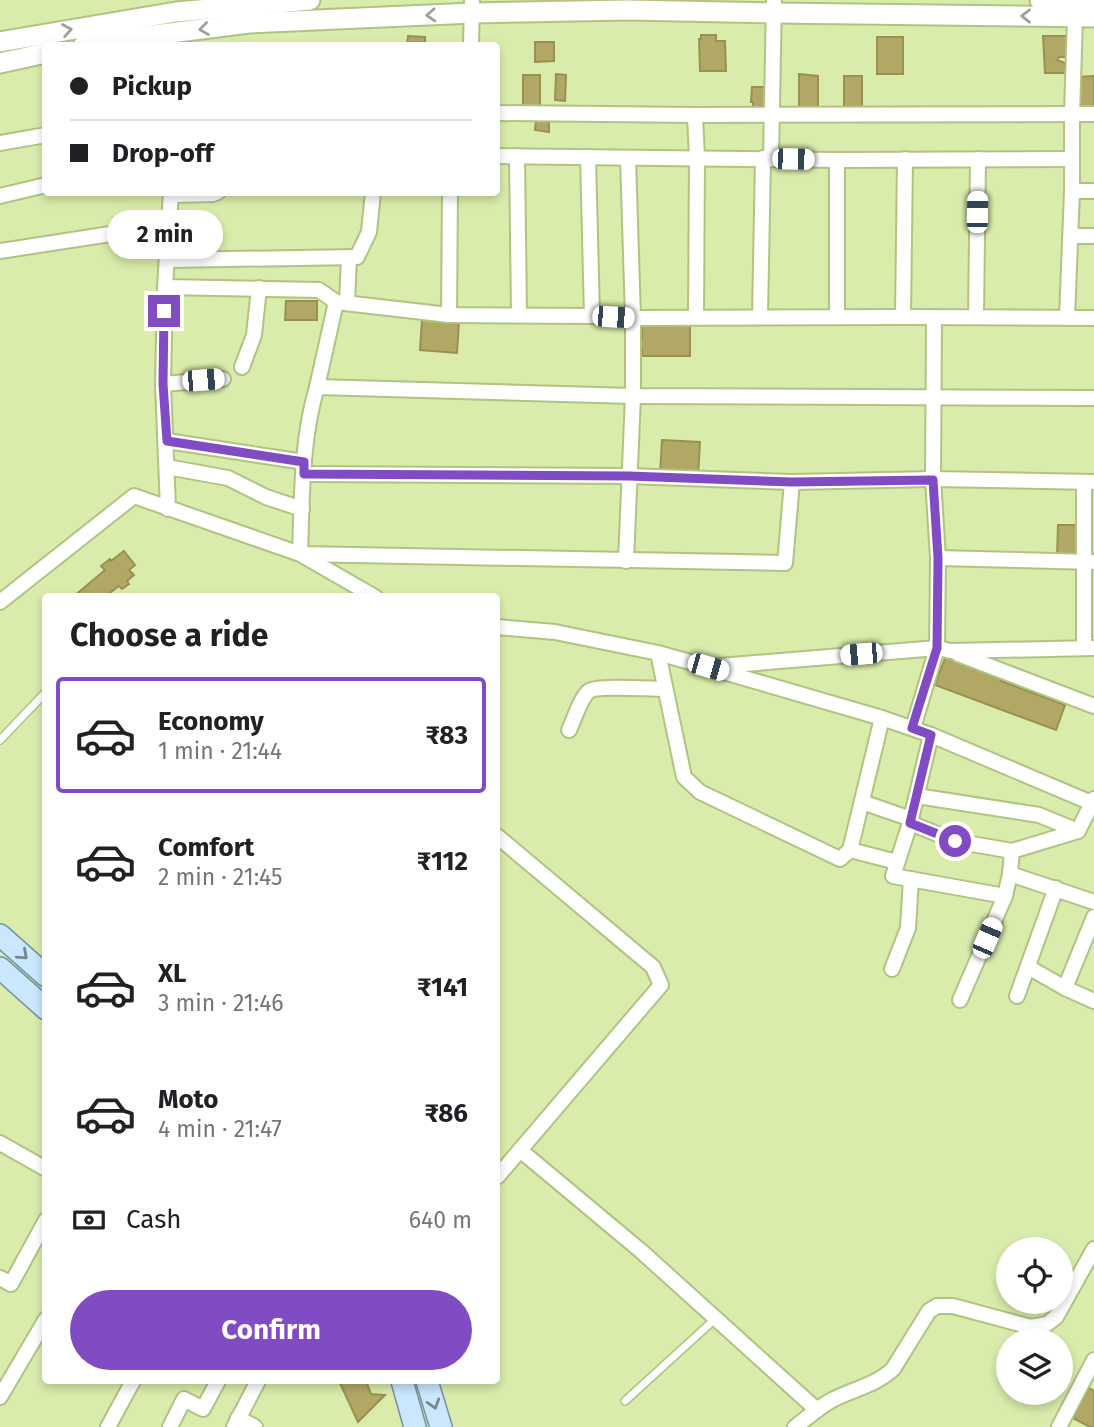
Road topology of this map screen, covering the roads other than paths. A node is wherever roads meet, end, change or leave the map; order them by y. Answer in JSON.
{"nodes":[{"id":1,"x":310,"y":0,"type":"edge"},
{"id":2,"x":1040,"y":0,"type":"edge"},
{"id":3,"x":472,"y":7,"type":"edge"},
{"id":4,"x":774,"y":7,"type":"edge"},
{"id":5,"x":1088,"y":7,"type":"edge"},
{"id":6,"x":176,"y":12,"type":"junction"},
{"id":7,"x":176,"y":39,"type":"edge"},
{"id":8,"x":0,"y":42,"type":"edge"},
{"id":9,"x":102,"y":42,"type":"edge"},
{"id":10,"x":471,"y":42,"type":"edge"},
{"id":11,"x":42,"y":54,"type":"edge"},
{"id":12,"x":0,"y":63,"type":"edge"},
{"id":13,"x":500,"y":113,"type":"edge"},
{"id":14,"x":1094,"y":114,"type":"edge"},
{"id":15,"x":695,"y":115,"type":"junction"},
{"id":16,"x":771,"y":115,"type":"junction"},
{"id":17,"x":1072,"y":115,"type":"junction"},
{"id":18,"x":42,"y":136,"type":"edge"},
{"id":19,"x":0,"y":143,"type":"edge"},
{"id":20,"x":500,"y":156,"type":"edge"},
{"id":21,"x":517,"y":156,"type":"junction"},
{"id":22,"x":588,"y":157,"type":"junction"},
{"id":23,"x":628,"y":158,"type":"junction"},
{"id":24,"x":697,"y":158,"type":"junction"},
{"id":25,"x":767,"y":158,"type":"junction"},
{"id":26,"x":905,"y":159,"type":"junction"},
{"id":27,"x":978,"y":159,"type":"junction"},
{"id":28,"x":1072,"y":159,"type":"junction"},
{"id":29,"x":837,"y":160,"type":"junction"},
{"id":30,"x":42,"y":186,"type":"edge"},
{"id":31,"x":1072,"y":191,"type":"junction"},
{"id":32,"x":1094,"y":191,"type":"edge"},
{"id":33,"x":0,"y":196,"type":"edge"},
{"id":34,"x":171,"y":196,"type":"edge"},
{"id":35,"x":373,"y":196,"type":"edge"},
{"id":36,"x":450,"y":196,"type":"edge"},
{"id":37,"x":169,"y":225,"type":"junction"},
{"id":38,"x":1070,"y":236,"type":"junction"},
{"id":39,"x":1094,"y":236,"type":"edge"},
{"id":40,"x":0,"y":251,"type":"edge"},
{"id":41,"x":349,"y":257,"type":"junction"},
{"id":42,"x":167,"y":260,"type":"junction"},
{"id":43,"x":164,"y":287,"type":"junction"},
{"id":44,"x":259,"y":288,"type":"junction"},
{"id":45,"x":342,"y":302,"type":"junction"},
{"id":46,"x":449,"y":315,"type":"junction"},
{"id":47,"x":519,"y":315,"type":"junction"},
{"id":48,"x":592,"y":316,"type":"junction"},
{"id":49,"x":696,"y":317,"type":"junction"},
{"id":50,"x":760,"y":317,"type":"junction"},
{"id":51,"x":837,"y":317,"type":"junction"},
{"id":52,"x":903,"y":317,"type":"junction"},
{"id":53,"x":975,"y":317,"type":"junction"},
{"id":54,"x":633,"y":318,"type":"junction"},
{"id":55,"x":934,"y":318,"type":"junction"},
{"id":56,"x":1067,"y":318,"type":"junction"},
{"id":57,"x":1094,"y":318,"type":"edge"},
{"id":58,"x":242,"y":367,"type":"dead end"},
{"id":59,"x":223,"y":379,"type":"dead end"},
{"id":60,"x":163,"y":384,"type":"junction"},
{"id":61,"x":317,"y":387,"type":"junction"},
{"id":62,"x":633,"y":396,"type":"junction"},
{"id":63,"x":934,"y":396,"type":"junction"},
{"id":64,"x":1094,"y":398,"type":"edge"},
{"id":65,"x":167,"y":441,"type":"junction"},
{"id":66,"x":167,"y":467,"type":"junction"},
{"id":67,"x":304,"y":468,"type":"junction"},
{"id":68,"x":629,"y":476,"type":"junction"},
{"id":69,"x":933,"y":480,"type":"junction"},
{"id":70,"x":792,"y":482,"type":"junction"},
{"id":71,"x":1089,"y":482,"type":"edge"},
{"id":72,"x":168,"y":509,"type":"junction"},
{"id":73,"x":302,"y":509,"type":"junction"},
{"id":74,"x":300,"y":554,"type":"junction"},
{"id":75,"x":938,"y":558,"type":"junction"},
{"id":76,"x":626,"y":561,"type":"junction"},
{"id":77,"x":1089,"y":562,"type":"edge"},
{"id":78,"x":368,"y":593,"type":"edge"},
{"id":79,"x":0,"y":602,"type":"edge"},
{"id":80,"x":500,"y":627,"type":"edge"},
{"id":81,"x":1089,"y":648,"type":"edge"},
{"id":82,"x":944,"y":649,"type":"junction"},
{"id":83,"x":657,"y":653,"type":"junction"},
{"id":84,"x":708,"y":667,"type":"junction"},
{"id":85,"x":665,"y":689,"type":"junction"},
{"id":86,"x":42,"y":696,"type":"edge"},
{"id":87,"x":1094,"y":706,"type":"edge"},
{"id":88,"x":882,"y":719,"type":"junction"},
{"id":89,"x":912,"y":728,"type":"junction"},
{"id":90,"x":569,"y":730,"type":"dead end"},
{"id":91,"x":931,"y":735,"type":"junction"},
{"id":92,"x":0,"y":740,"type":"edge"},
{"id":93,"x":917,"y":796,"type":"junction"},
{"id":94,"x":862,"y":802,"type":"junction"},
{"id":95,"x":1093,"y":802,"type":"edge"},
{"id":96,"x":911,"y":821,"type":"junction"},
{"id":97,"x":1078,"y":831,"type":"junction"},
{"id":98,"x":500,"y":839,"type":"edge"},
{"id":99,"x":850,"y":850,"type":"junction"},
{"id":100,"x":1012,"y":851,"type":"junction"},
{"id":101,"x":897,"y":862,"type":"junction"},
{"id":102,"x":1010,"y":874,"type":"junction"},
{"id":103,"x":911,"y":879,"type":"junction"},
{"id":104,"x":1056,"y":888,"type":"junction"},
{"id":105,"x":1005,"y":896,"type":"junction"},
{"id":106,"x":1094,"y":902,"type":"edge"},
{"id":107,"x":1094,"y":918,"type":"edge"},
{"id":108,"x":0,"y":935,"type":"edge"},
{"id":109,"x":1028,"y":967,"type":"junction"},
{"id":110,"x":0,"y":968,"type":"edge"},
{"id":111,"x":892,"y":969,"type":"dead end"},
{"id":112,"x":42,"y":972,"type":"edge"},
{"id":113,"x":1065,"y":988,"type":"junction"},
{"id":114,"x":1017,"y":996,"type":"dead end"},
{"id":115,"x":960,"y":999,"type":"dead end"},
{"id":116,"x":1094,"y":1001,"type":"edge"},
{"id":117,"x":42,"y":1005,"type":"edge"},
{"id":118,"x":0,"y":1143,"type":"edge"},
{"id":119,"x":520,"y":1150,"type":"junction"},
{"id":120,"x":42,"y":1168,"type":"edge"},
{"id":121,"x":500,"y":1173,"type":"edge"},
{"id":122,"x":42,"y":1227,"type":"edge"},
{"id":123,"x":1094,"y":1249,"type":"edge"},
{"id":124,"x":0,"y":1278,"type":"edge"},
{"id":125,"x":716,"y":1318,"type":"junction"},
{"id":126,"x":42,"y":1325,"type":"edge"},
{"id":127,"x":1092,"y":1368,"type":"edge"},
{"id":128,"x":131,"y":1384,"type":"edge"},
{"id":129,"x":216,"y":1384,"type":"edge"},
{"id":130,"x":256,"y":1384,"type":"edge"},
{"id":131,"x":403,"y":1384,"type":"edge"},
{"id":132,"x":428,"y":1384,"type":"edge"},
{"id":133,"x":2,"y":1388,"type":"edge"},
{"id":134,"x":625,"y":1401,"type":"dead end"},
{"id":135,"x":817,"y":1410,"type":"junction"},
{"id":136,"x":236,"y":1422,"type":"edge"},
{"id":137,"x":108,"y":1427,"type":"edge"},
{"id":138,"x":170,"y":1427,"type":"edge"},
{"id":139,"x":254,"y":1427,"type":"edge"},
{"id":140,"x":415,"y":1427,"type":"edge"},
{"id":141,"x":440,"y":1427,"type":"edge"},
{"id":142,"x":795,"y":1427,"type":"edge"},
{"id":143,"x":1059,"y":1427,"type":"edge"}],
"edges":[{"from":1,"to":6,"type":"street"},
{"from":2,"to":5,"type":"street"},
{"from":3,"to":4,"type":"street"},
{"from":3,"to":7,"type":"street","one_way":true},
{"from":3,"to":10,"type":"street"},
{"from":5,"to":4,"type":"street","one_way":true},
{"from":4,"to":16,"type":"street"},
{"from":5,"to":17,"type":"street"},
{"from":6,"to":7,"type":"street"},
{"from":8,"to":6,"type":"street","one_way":true},
{"from":7,"to":9,"type":"street"},
{"from":11,"to":12,"type":"street"},
{"from":13,"to":15,"type":"street"},
{"from":14,"to":17,"type":"street"},
{"from":15,"to":16,"type":"street"},
{"from":15,"to":24,"type":"street"},
{"from":16,"to":17,"type":"street"},
{"from":16,"to":25,"type":"street"},
{"from":17,"to":28,"type":"street"},
{"from":18,"to":19,"type":"street"},
{"from":20,"to":21,"type":"street"},
{"from":21,"to":22,"type":"street"},
{"from":21,"to":47,"type":"street"},
{"from":22,"to":23,"type":"street"},
{"from":22,"to":48,"type":"street"},
{"from":23,"to":24,"type":"street"},
{"from":23,"to":54,"type":"street"},
{"from":24,"to":25,"type":"street"},
{"from":24,"to":49,"type":"street"},
{"from":25,"to":29,"type":"street"},
{"from":25,"to":50,"type":"street"},
{"from":26,"to":27,"type":"street"},
{"from":26,"to":29,"type":"street"},
{"from":26,"to":52,"type":"street"},
{"from":27,"to":28,"type":"street"},
{"from":27,"to":53,"type":"street"},
{"from":28,"to":31,"type":"street"},
{"from":29,"to":51,"type":"street"},
{"from":30,"to":33,"type":"street"},
{"from":31,"to":32,"type":"street"},
{"from":31,"to":38,"type":"street"},
{"from":34,"to":37,"type":"street"},
{"from":35,"to":41,"type":"street"},
{"from":36,"to":46,"type":"street"},
{"from":37,"to":40,"type":"street"},
{"from":37,"to":42,"type":"street"},
{"from":38,"to":39,"type":"street"},
{"from":38,"to":56,"type":"street"},
{"from":41,"to":42,"type":"street"},
{"from":41,"to":45,"type":"street"},
{"from":42,"to":43,"type":"street"},
{"from":43,"to":44,"type":"street"},
{"from":43,"to":60,"type":"street"},
{"from":44,"to":45,"type":"street"},
{"from":44,"to":58,"type":"street"},
{"from":45,"to":46,"type":"street"},
{"from":45,"to":61,"type":"street"},
{"from":46,"to":47,"type":"street"},
{"from":47,"to":48,"type":"street"},
{"from":48,"to":54,"type":"street"},
{"from":49,"to":50,"type":"street"},
{"from":49,"to":54,"type":"street"},
{"from":50,"to":51,"type":"street"},
{"from":51,"to":52,"type":"street"},
{"from":52,"to":55,"type":"street"},
{"from":53,"to":55,"type":"street"},
{"from":53,"to":56,"type":"street"},
{"from":54,"to":62,"type":"street"},
{"from":55,"to":63,"type":"street"},
{"from":56,"to":57,"type":"street"},
{"from":59,"to":60,"type":"street"},
{"from":60,"to":65,"type":"street"},
{"from":61,"to":62,"type":"street"},
{"from":61,"to":67,"type":"street"},
{"from":62,"to":63,"type":"street"},
{"from":62,"to":68,"type":"street"},
{"from":63,"to":64,"type":"street"},
{"from":63,"to":69,"type":"street"},
{"from":65,"to":66,"type":"street"},
{"from":65,"to":67,"type":"street"},
{"from":66,"to":72,"type":"street"},
{"from":66,"to":73,"type":"street"},
{"from":67,"to":68,"type":"street"},
{"from":67,"to":73,"type":"street"},
{"from":68,"to":70,"type":"street"},
{"from":68,"to":76,"type":"street"},
{"from":69,"to":70,"type":"street"},
{"from":69,"to":71,"type":"street"},
{"from":69,"to":75,"type":"street"},
{"from":70,"to":76,"type":"street"},
{"from":71,"to":77,"type":"street"},
{"from":72,"to":74,"type":"street"},
{"from":72,"to":79,"type":"street"},
{"from":73,"to":74,"type":"street"},
{"from":74,"to":76,"type":"street"},
{"from":74,"to":78,"type":"street"},
{"from":75,"to":77,"type":"street"},
{"from":75,"to":82,"type":"street"},
{"from":77,"to":81,"type":"street"},
{"from":80,"to":83,"type":"street"},
{"from":81,"to":82,"type":"street"},
{"from":82,"to":84,"type":"street"},
{"from":82,"to":87,"type":"street"},
{"from":82,"to":89,"type":"street"},
{"from":83,"to":84,"type":"street"},
{"from":83,"to":85,"type":"street"},
{"from":84,"to":88,"type":"street"},
{"from":85,"to":90,"type":"street"},
{"from":85,"to":99,"type":"street"},
{"from":86,"to":92,"type":"lane"},
{"from":88,"to":89,"type":"street"},
{"from":88,"to":94,"type":"street"},
{"from":89,"to":91,"type":"street"},
{"from":91,"to":93,"type":"street"},
{"from":91,"to":95,"type":"street"},
{"from":93,"to":96,"type":"street"},
{"from":93,"to":97,"type":"street"},
{"from":94,"to":96,"type":"street"},
{"from":94,"to":99,"type":"street"},
{"from":95,"to":97,"type":"street"},
{"from":96,"to":100,"type":"street"},
{"from":96,"to":101,"type":"street"},
{"from":97,"to":100,"type":"street"},
{"from":98,"to":119,"type":"street"},
{"from":99,"to":101,"type":"street"},
{"from":100,"to":102,"type":"street"},
{"from":101,"to":103,"type":"street"},
{"from":102,"to":104,"type":"street"},
{"from":102,"to":105,"type":"street"},
{"from":103,"to":105,"type":"street"},
{"from":103,"to":111,"type":"street"},
{"from":104,"to":106,"type":"street"},
{"from":104,"to":109,"type":"street"},
{"from":105,"to":115,"type":"street"},
{"from":107,"to":113,"type":"street"},
{"from":108,"to":112,"type":"main road","one_way":true},
{"from":109,"to":113,"type":"street"},
{"from":109,"to":114,"type":"street"},
{"from":110,"to":117,"type":"main road"},
{"from":113,"to":116,"type":"street"},
{"from":118,"to":120,"type":"street"},
{"from":119,"to":121,"type":"street"},
{"from":119,"to":125,"type":"street"},
{"from":122,"to":124,"type":"street"},
{"from":123,"to":135,"type":"street"},
{"from":125,"to":134,"type":"lane"},
{"from":125,"to":135,"type":"street"},
{"from":126,"to":133,"type":"street"},
{"from":127,"to":143,"type":"street"},
{"from":128,"to":137,"type":"street"},
{"from":129,"to":138,"type":"street"},
{"from":130,"to":136,"type":"street"},
{"from":131,"to":140,"type":"main road"},
{"from":132,"to":141,"type":"main road","one_way":true},
{"from":135,"to":142,"type":"street"},
{"from":136,"to":139,"type":"street"}]}
